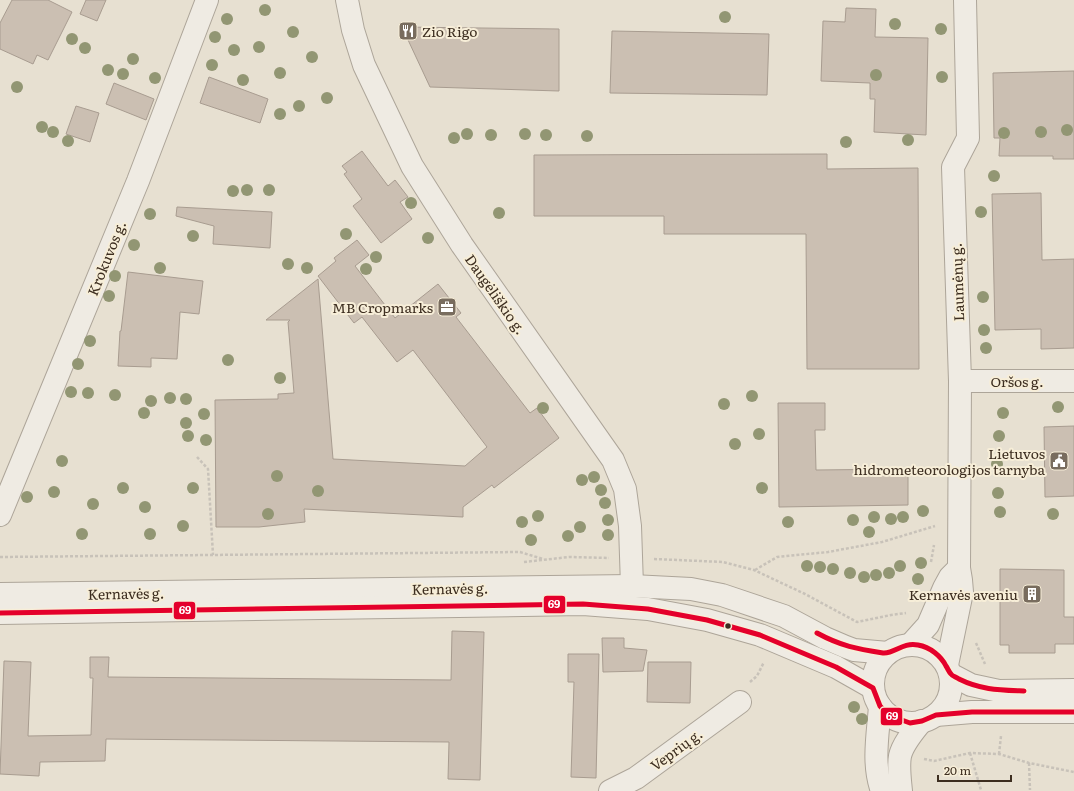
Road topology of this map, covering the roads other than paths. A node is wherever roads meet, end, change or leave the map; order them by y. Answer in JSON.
{"nodes":[{"id":1,"x":207,"y":0,"type":"edge"},
{"id":2,"x":965,"y":0,"type":"edge"},
{"id":3,"x":353,"y":1,"type":"edge"},
{"id":4,"x":960,"y":381,"type":"junction"},
{"id":5,"x":1074,"y":381,"type":"edge"},
{"id":6,"x":0,"y":515,"type":"edge"},
{"id":7,"x":959,"y":568,"type":"junction"},
{"id":8,"x":632,"y":586,"type":"junction"},
{"id":9,"x":0,"y":594,"type":"edge"},
{"id":10,"x":0,"y":613,"type":"edge"},
{"id":11,"x":910,"y":645,"type":"junction"},
{"id":12,"x":888,"y":653,"type":"junction"},
{"id":13,"x":948,"y":670,"type":"junction"},
{"id":14,"x":1074,"y":690,"type":"edge"},
{"id":15,"x":877,"y":697,"type":"junction"},
{"id":16,"x":740,"y":702,"type":"dead end"},
{"id":17,"x":1074,"y":712,"type":"edge"},
{"id":18,"x":929,"y":718,"type":"junction"},
{"id":19,"x":610,"y":791,"type":"edge"},
{"id":20,"x":882,"y":791,"type":"edge"},
{"id":21,"x":901,"y":791,"type":"edge"}],
"edges":[{"from":1,"to":6,"type":"street","name":"Krokuvos g."},
{"from":2,"to":4,"type":"street","name":"Laumėnų g."},
{"from":3,"to":8,"type":"street","name":"Daugėliškio g."},
{"from":4,"to":5,"type":"street","name":"Oršos g."},
{"from":4,"to":7,"type":"street","name":"Laumėnų g."},
{"from":7,"to":11,"type":"street"},
{"from":7,"to":13,"type":"street","name":"Laumėnų g."},
{"from":8,"to":9,"type":"street","name":"Kernavės g."},
{"from":8,"to":12,"type":"street","name":"Kernavės g."},
{"from":10,"to":15,"type":"street","name":"Kernavės g."},
{"from":11,"to":12,"type":"street","name":"Kernavės g."},
{"from":11,"to":13,"type":"street"},
{"from":12,"to":15,"type":"street","name":"Kernavės g."},
{"from":13,"to":14,"type":"street"},
{"from":13,"to":18,"type":"street"},
{"from":15,"to":18,"type":"street","name":"Kernavės g."},
{"from":15,"to":20,"type":"street"},
{"from":16,"to":19,"type":"street","name":"Veprių g."},
{"from":17,"to":18,"type":"street","name":"Kernavės g."},
{"from":18,"to":21,"type":"street"}]}
